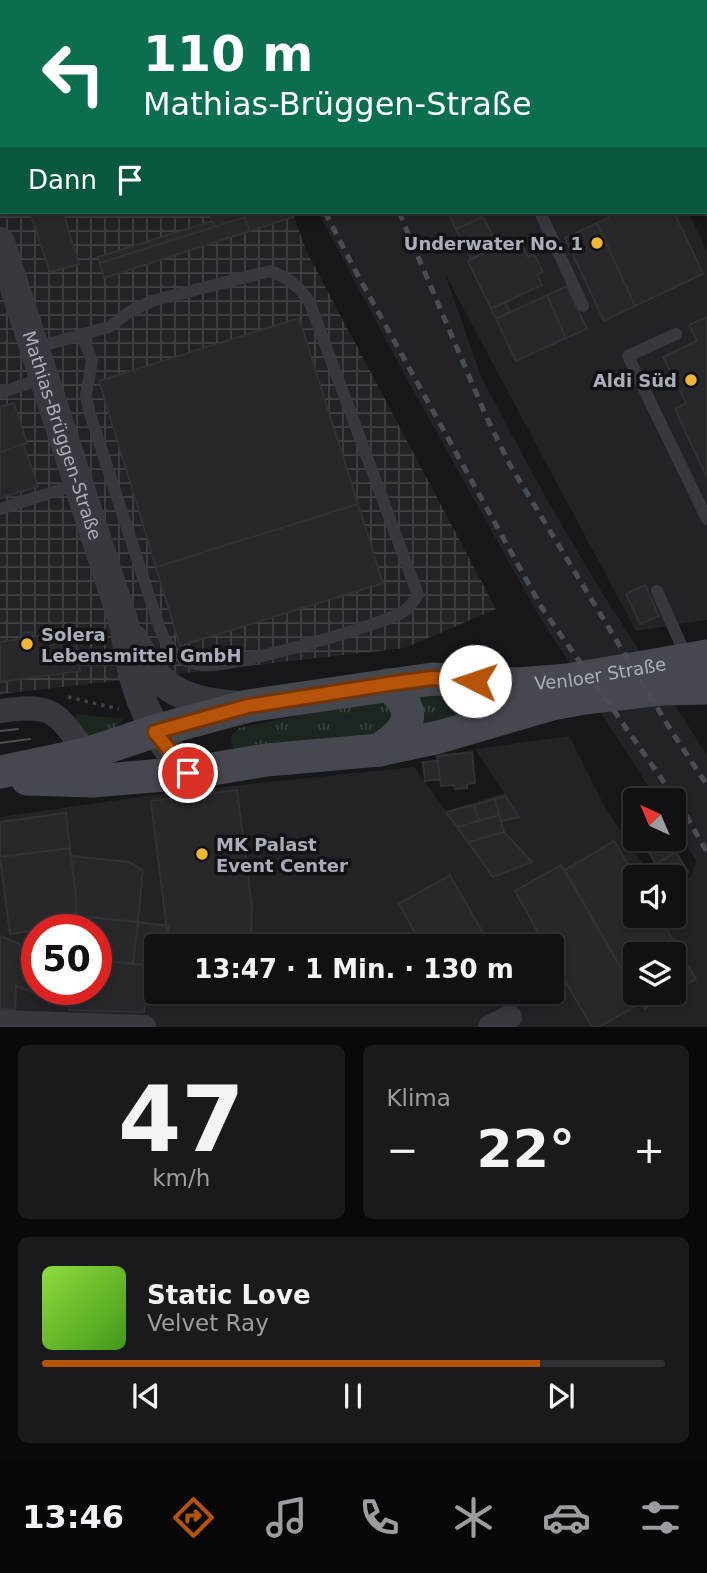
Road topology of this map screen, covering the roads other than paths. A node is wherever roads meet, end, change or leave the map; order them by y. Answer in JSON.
{"nodes":[{"id":1,"x":541,"y":214,"type":"edge"},
{"id":2,"x":0,"y":242,"type":"edge"},
{"id":3,"x":583,"y":306,"type":"dead end"},
{"id":4,"x":676,"y":334,"type":"dead end"},
{"id":5,"x":82,"y":335,"type":"junction"},
{"id":6,"x":34,"y":348,"type":"junction"},
{"id":7,"x":44,"y":378,"type":"junction"},
{"id":8,"x":0,"y":393,"type":"edge"},
{"id":9,"x":78,"y":484,"type":"junction"},
{"id":10,"x":0,"y":509,"type":"edge"},
{"id":11,"x":707,"y":519,"type":"edge"},
{"id":12,"x":657,"y":591,"type":"dead end"},
{"id":13,"x":125,"y":627,"type":"junction"},
{"id":14,"x":695,"y":670,"type":"edge"},
{"id":15,"x":388,"y":684,"type":"junction"},
{"id":16,"x":248,"y":706,"type":"junction"},
{"id":17,"x":0,"y":711,"type":"edge"},
{"id":18,"x":155,"y":732,"type":"junction"},
{"id":19,"x":379,"y":750,"type":"junction"},
{"id":20,"x":87,"y":754,"type":"junction"},
{"id":21,"x":236,"y":765,"type":"junction"},
{"id":22,"x":0,"y":772,"type":"edge"},
{"id":23,"x":188,"y":773,"type":"junction"},
{"id":24,"x":0,"y":778,"type":"edge"},
{"id":25,"x":5,"y":1024,"type":"edge"},
{"id":26,"x":144,"y":1027,"type":"edge"}],
"edges":[{"from":1,"to":3,"type":"lane"},
{"from":2,"to":6,"type":"street","name":"Mathias-Brüggen-Straße"},
{"from":4,"to":11,"type":"lane"},
{"from":5,"to":5,"type":"lane"},
{"from":5,"to":6,"type":"lane"},
{"from":6,"to":7,"type":"street","name":"Mathias-Brüggen-Straße"},
{"from":7,"to":8,"type":"lane"},
{"from":7,"to":9,"type":"street","name":"Mathias-Brüggen-Straße"},
{"from":9,"to":10,"type":"lane"},
{"from":9,"to":13,"type":"street","name":"Mathias-Brüggen-Straße"},
{"from":12,"to":14,"type":"lane"},
{"from":13,"to":16,"type":"street","name":"Mathias-Brüggen-Straße"},
{"from":13,"to":18,"type":"street","name":"Mathias-Brüggen-Straße"},
{"from":14,"to":15,"type":"main road","name":"Venloer Straße"},
{"from":14,"to":19,"type":"main road","name":"Venloer Straße"},
{"from":15,"to":16,"type":"main road","name":"Venloer Straße"},
{"from":15,"to":19,"type":"main road"},
{"from":16,"to":18,"type":"main road","name":"Venloer Straße"},
{"from":16,"to":21,"type":"main road"},
{"from":17,"to":20,"type":"street"},
{"from":18,"to":20,"type":"main road","name":"Venloer Straße"},
{"from":18,"to":23,"type":"street","name":"Mathias-Brüggen-Straße"},
{"from":19,"to":21,"type":"main road","name":"Venloer Straße"},
{"from":20,"to":22,"type":"main road","name":"Venloer Straße"},
{"from":21,"to":23,"type":"main road","name":"Venloer Straße"},
{"from":23,"to":24,"type":"main road","name":"Venloer Straße"},
{"from":25,"to":26,"type":"street"}]}
